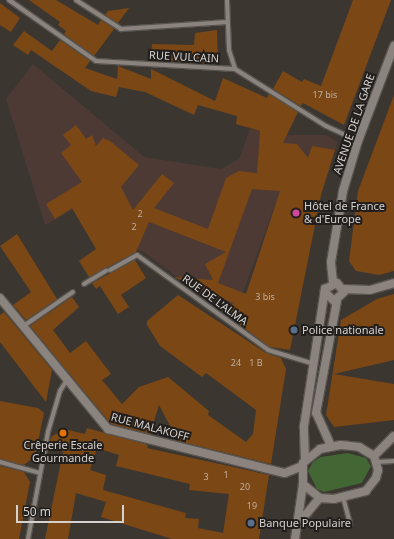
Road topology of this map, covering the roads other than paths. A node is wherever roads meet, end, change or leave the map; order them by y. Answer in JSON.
{"nodes":[{"id":1,"x":9,"y":0,"type":"edge"},
{"id":2,"x":76,"y":0,"type":"edge"},
{"id":3,"x":227,"y":0,"type":"edge"},
{"id":4,"x":228,"y":22,"type":"junction"},
{"id":5,"x":394,"y":46,"type":"edge"},
{"id":6,"x":235,"y":69,"type":"junction"},
{"id":7,"x":358,"y":141,"type":"junction"},
{"id":8,"x":333,"y":282,"type":"junction"},
{"id":9,"x":394,"y":283,"type":"edge"},
{"id":10,"x":84,"y":284,"type":"dead end"},
{"id":11,"x":343,"y":289,"type":"junction"},
{"id":12,"x":73,"y":292,"type":"dead end"},
{"id":13,"x":325,"y":292,"type":"junction"},
{"id":14,"x":0,"y":298,"type":"edge"},
{"id":15,"x":337,"y":301,"type":"junction"},
{"id":16,"x":25,"y":325,"type":"junction"},
{"id":17,"x":314,"y":364,"type":"junction"},
{"id":18,"x":67,"y":380,"type":"junction"},
{"id":19,"x":394,"y":436,"type":"edge"},
{"id":20,"x":331,"y":446,"type":"junction"},
{"id":21,"x":375,"y":459,"type":"junction"},
{"id":22,"x":394,"y":461,"type":"edge"},
{"id":23,"x":0,"y":462,"type":"edge"},
{"id":24,"x":303,"y":463,"type":"junction"},
{"id":25,"x":40,"y":473,"type":"junction"},
{"id":26,"x":303,"y":484,"type":"junction"},
{"id":27,"x":343,"y":497,"type":"junction"},
{"id":28,"x":320,"y":498,"type":"junction"},
{"id":29,"x":350,"y":524,"type":"dead end"},
{"id":30,"x":297,"y":526,"type":"junction"},
{"id":31,"x":28,"y":539,"type":"edge"},
{"id":32,"x":295,"y":539,"type":"edge"}],
"edges":[{"from":1,"to":6,"type":"street","name":"RUE VULCAIN"},
{"from":2,"to":4,"type":"street"},
{"from":3,"to":4,"type":"street"},
{"from":4,"to":6,"type":"street"},
{"from":5,"to":7,"type":"main road","name":"AVENUE DE LA GARE"},
{"from":6,"to":7,"type":"street","name":"RUE VULCAIN"},
{"from":7,"to":8,"type":"main road","name":"AVENUE DE LA GARE"},
{"from":8,"to":11,"type":"main road"},
{"from":8,"to":13,"type":"main road"},
{"from":9,"to":11,"type":"main road"},
{"from":10,"to":17,"type":"street","name":"RUE DE L'ALMA"},
{"from":11,"to":15,"type":"main road"},
{"from":12,"to":16,"type":"street"},
{"from":13,"to":15,"type":"main road"},
{"from":13,"to":17,"type":"main road"},
{"from":14,"to":16,"type":"main road","name":"RUE MALAKOFF"},
{"from":15,"to":20,"type":"main road"},
{"from":16,"to":18,"type":"main road","name":"RUE MALAKOFF"},
{"from":17,"to":24,"type":"main road"},
{"from":18,"to":24,"type":"main road","name":"RUE MALAKOFF"},
{"from":18,"to":25,"type":"street"},
{"from":19,"to":21,"type":"main road"},
{"from":20,"to":21,"type":"main road"},
{"from":20,"to":24,"type":"main road"},
{"from":21,"to":22,"type":"street"},
{"from":21,"to":27,"type":"main road"},
{"from":23,"to":25,"type":"street"},
{"from":24,"to":26,"type":"main road"},
{"from":25,"to":31,"type":"street"},
{"from":26,"to":28,"type":"main road"},
{"from":26,"to":30,"type":"main road"},
{"from":27,"to":28,"type":"main road"},
{"from":27,"to":29,"type":"street"},
{"from":28,"to":30,"type":"main road"},
{"from":30,"to":32,"type":"main road"}]}
